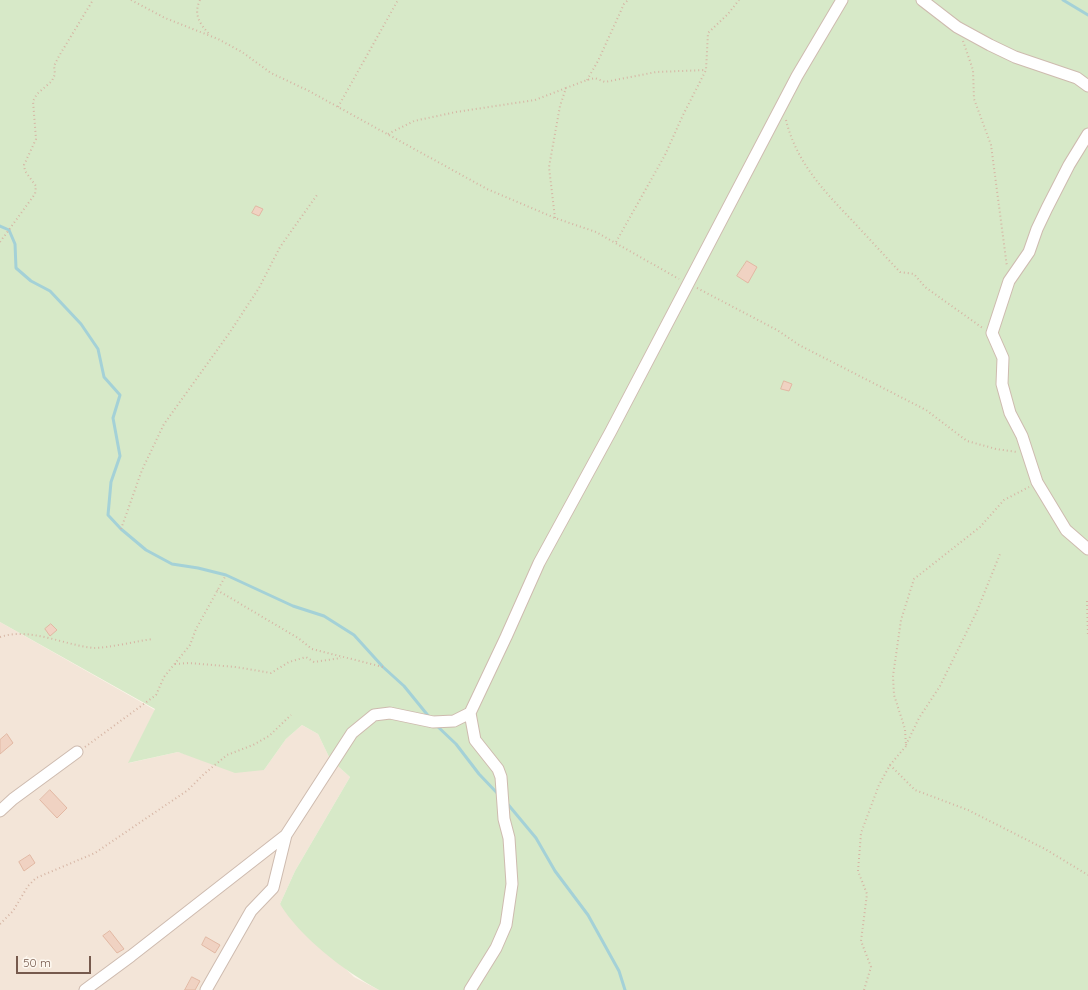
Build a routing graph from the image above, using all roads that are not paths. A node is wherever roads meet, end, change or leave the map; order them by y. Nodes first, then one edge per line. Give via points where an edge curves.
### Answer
1 (842, 0) edge
2 (922, 0) edge
3 (1088, 86) edge
4 (1088, 134) edge
5 (1088, 549) edge
6 (470, 713) junction
7 (77, 752) road end
8 (0, 811) edge
9 (286, 835) junction
10 (85, 990) edge
11 (206, 990) edge
12 (470, 990) edge

1 - 6 street via 797,76 539,563
2 - 3 street via 957,27 1015,56 1077,78
4 - 5 street via 1068,165 1037,229 1029,252 1009,281 992,334 1002,358 1002,384 1010,413 1022,436 1037,482 1066,530
6 - 9 street via 454,721 433,722 390,713 374,715 352,733
6 - 12 street via 475,740 498,769 501,777 512,884 506,925
7 - 8 street
9 - 10 street
9 - 11 street via 272,888 251,911

